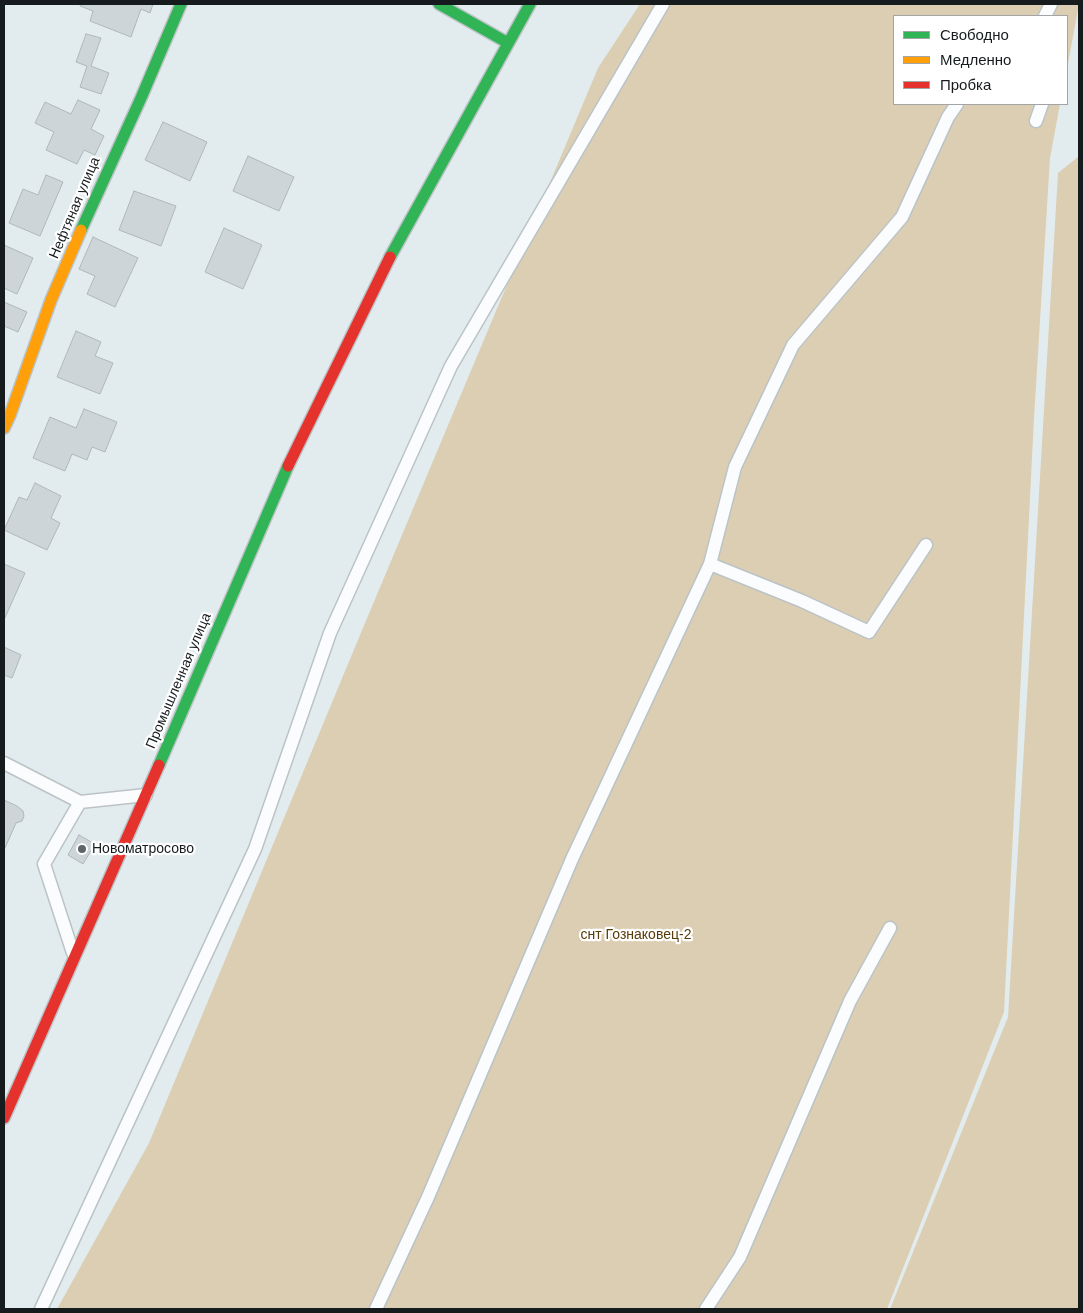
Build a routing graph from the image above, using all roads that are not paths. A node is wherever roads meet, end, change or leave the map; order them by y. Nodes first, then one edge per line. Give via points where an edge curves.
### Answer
1 (181, 4) edge
2 (439, 4) edge
3 (530, 4) edge
4 (663, 4) edge
5 (508, 43) junction
6 (956, 105) edge
7 (1042, 105) edge
8 (1036, 121) dead end
9 (4, 428) edge
10 (926, 545) dead end
11 (710, 564) junction
12 (4, 763) edge
13 (146, 794) junction
14 (80, 802) junction
15 (890, 928) dead end
16 (74, 957) junction
17 (4, 1118) edge
18 (41, 1309) edge
19 (376, 1309) edge
20 (706, 1309) edge

1 - 9 main road, Нефтяная улица via 52,300
2 - 5 main road
3 - 5 main road, Промышленная улица
4 - 18 lane via 451,366 330,633 255,849
5 - 13 main road, Промышленная улица via 389,259 293,453
6 - 11 lane via 902,217 793,346 735,467
7 - 8 lane
10 - 11 lane via 869,632
11 - 19 lane via 572,859 428,1197
12 - 14 lane
13 - 14 lane
13 - 16 main road, Промышленная улица
14 - 16 lane via 44,864
15 - 20 lane via 850,1001 740,1257
16 - 17 main road, Промышленная улица

